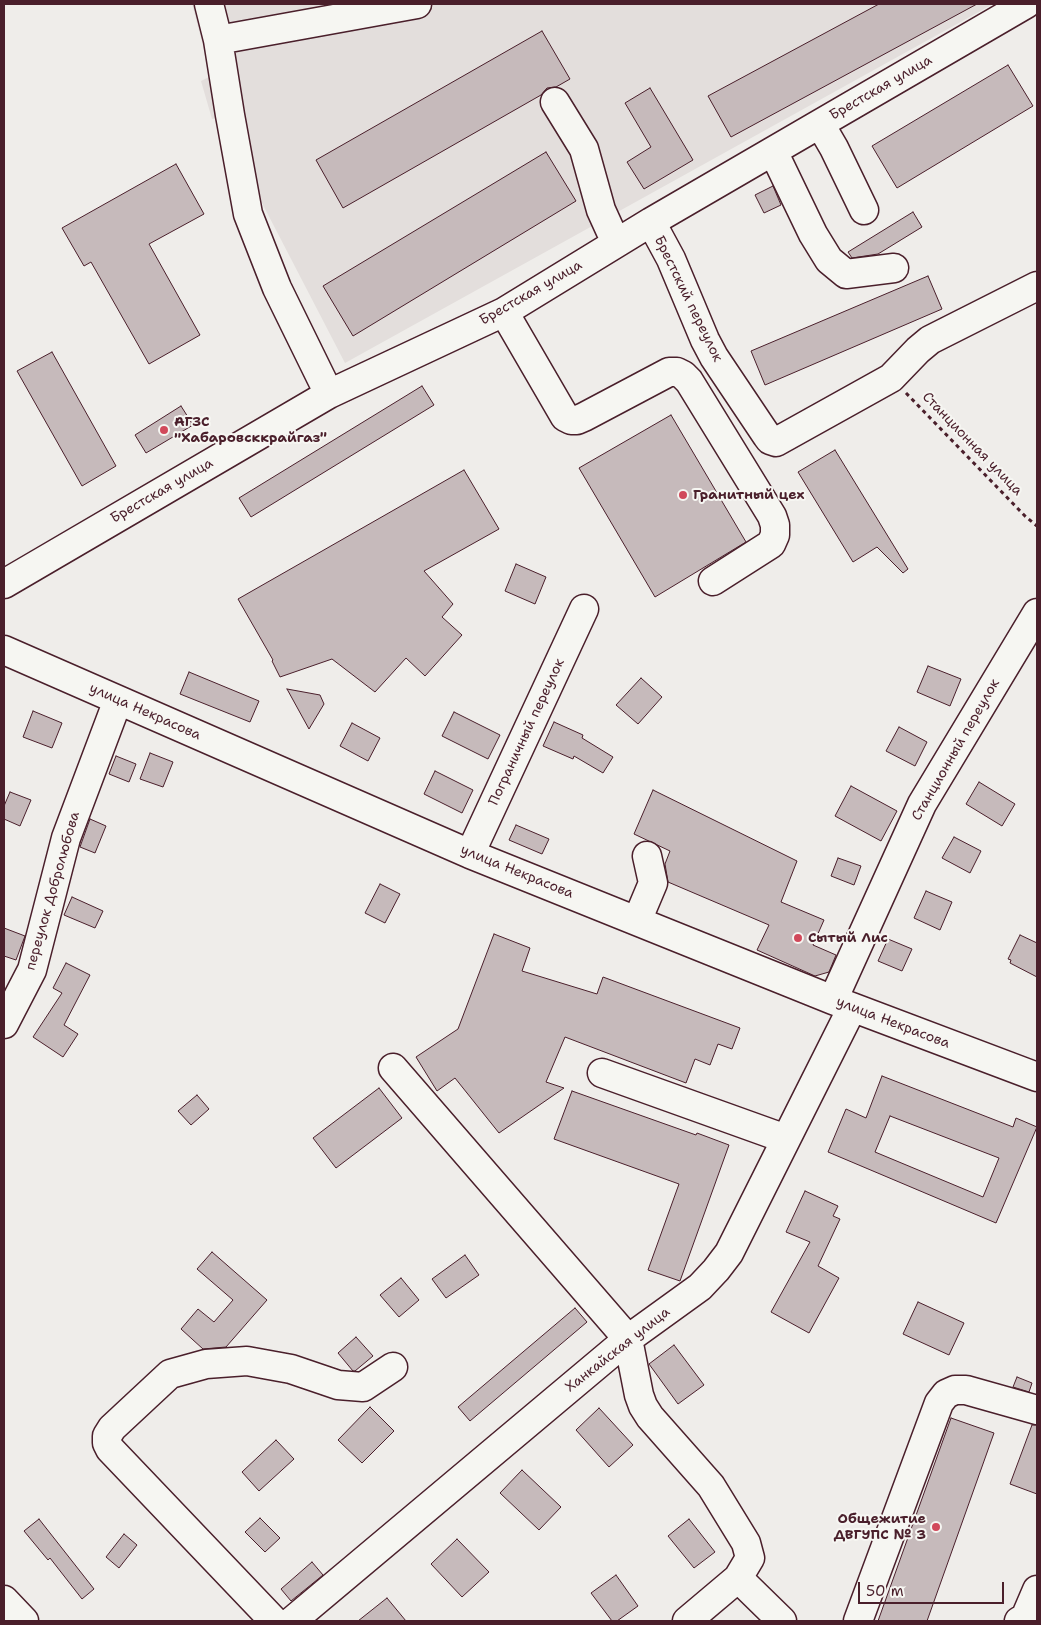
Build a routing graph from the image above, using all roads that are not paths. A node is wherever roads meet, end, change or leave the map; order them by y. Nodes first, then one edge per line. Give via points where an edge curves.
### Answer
1 (209, 4) edge
2 (417, 4) edge
3 (1026, 4) edge
4 (218, 40) junction
5 (556, 102) dead end
6 (820, 124) junction
7 (772, 151) junction
8 (864, 210) dead end
9 (651, 222) junction
10 (616, 243) junction
11 (894, 268) dead end
12 (1037, 286) edge
13 (504, 312) junction
14 (329, 394) junction
15 (713, 581) dead end
16 (4, 584) edge
17 (584, 609) dead end
18 (1033, 629) edge
19 (4, 650) edge
20 (118, 700) junction
21 (470, 854) junction
22 (647, 856) dead end
23 (638, 921) junction
24 (13, 984) edge
25 (842, 1004) junction
26 (4, 1024) edge
27 (393, 1068) dead end
28 (602, 1073) dead end
29 (1037, 1077) edge
30 (786, 1139) junction
31 (628, 1339) junction
32 (393, 1367) dead end
33 (1037, 1410) edge
34 (738, 1578) junction
35 (1037, 1590) edge
36 (4, 1600) edge
37 (24, 1621) edge
38 (274, 1621) edge
39 (292, 1621) edge
40 (687, 1621) edge
41 (782, 1621) edge
42 (858, 1621) edge
43 (1020, 1621) edge

1 - 4 street
2 - 4 street
3 - 6 street, Брестская улица
4 - 14 street via 248,214 277,288
5 - 10 street via 584,149 601,210
6 - 7 street, Брестская улица
6 - 8 street
7 - 9 street, Брестская улица
7 - 11 street via 829,260 846,274
9 - 10 street, Брестская улица
9 - 12 street, Брестский переулок via 714,357 770,440 776,442 891,378 930,340
10 - 13 street, Брестская улица
13 - 14 street, Брестская улица
13 - 15 street via 565,417 570,420 584,417 668,372 683,374 689,380 775,524 771,544
14 - 16 street, Брестская улица
17 - 21 street, Пограничный переулок
18 - 25 street, Станционный переулок via 922,804
19 - 20 street, улица Некрасова
20 - 21 street, улица Некрасова
20 - 24 street, переулок Добролюбова via 66,838 32,970
21 - 23 street, улица Некрасова
22 - 23 street via 653,883
23 - 25 street, улица Некрасова
24 - 26 street, переулок Добролюбова
25 - 29 street, улица Некрасова
25 - 30 street, Ханкайская улица
27 - 31 street
28 - 30 street
30 - 31 street, Ханкайская улица via 729,1253 716,1270 700,1286
31 - 34 street via 639,1396 650,1417 711,1486 746,1543 750,1558
31 - 39 street, Ханкайская улица
32 - 38 street via 363,1387 338,1385 291,1369 248,1361 206,1364 170,1374 107,1436 106,1443 110,1449
33 - 42 street via 966,1390 946,1394 939,1403
34 - 40 street
34 - 41 street
35 - 43 street via 1025,1618
36 - 37 street

